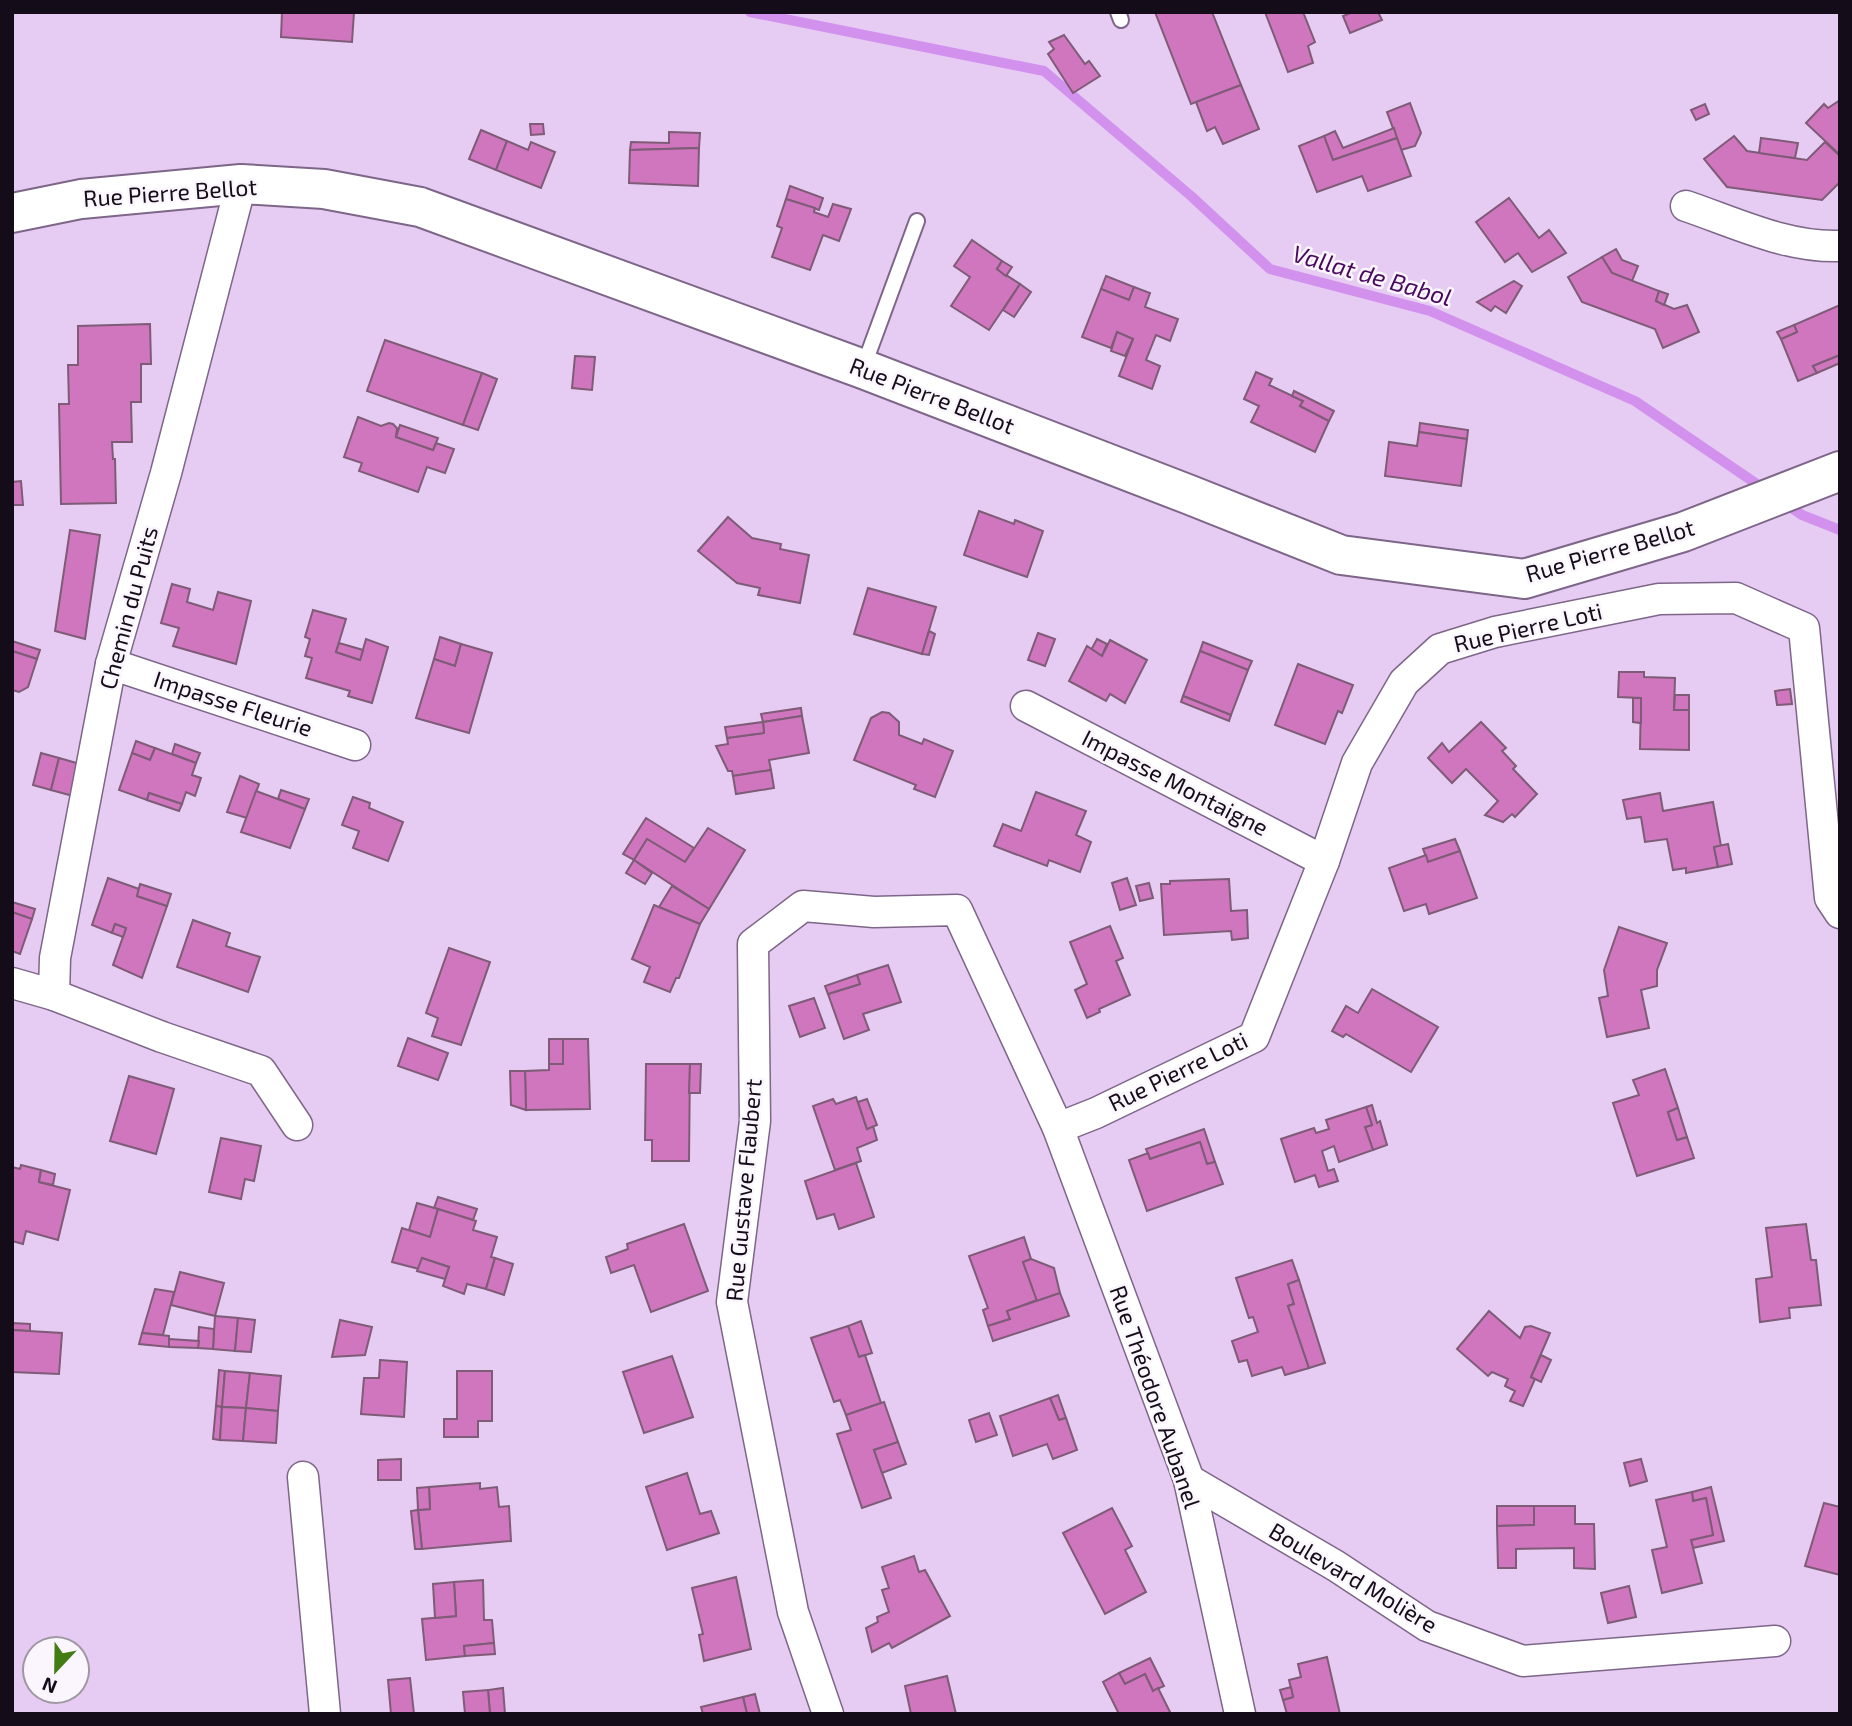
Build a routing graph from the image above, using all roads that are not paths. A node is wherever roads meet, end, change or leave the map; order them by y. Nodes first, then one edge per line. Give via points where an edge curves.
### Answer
1 (241, 184) junction
2 (1686, 206) dead end
3 (12, 213) edge
4 (917, 221) dead end
5 (1840, 246) edge
6 (863, 369) junction
7 (1840, 471) edge
8 (110, 664) junction
9 (1026, 706) dead end
10 (355, 745) dead end
11 (1324, 861) junction
12 (1840, 913) edge
13 (12, 983) edge
14 (54, 995) junction
15 (298, 1125) dead end
16 (1058, 1128) junction
17 (303, 1476) dead end
18 (1189, 1480) junction
19 (1775, 1642) dead end
20 (325, 1714) edge
21 (828, 1714) edge
22 (1240, 1714) edge

1 - 3 street, Rue Pierre Bellot via 81,199
1 - 6 street, Rue Pierre Bellot via 324,189 420,207
1 - 8 street, Chemin du Puits via 166,473
2 - 5 street via 1783,239
4 - 6 lane
6 - 7 street, Rue Pierre Bellot via 1340,555 1524,579 1683,532
8 - 10 street, Impasse Fleurie
8 - 14 street, Chemin du Puits via 55,958
9 - 11 street, Impasse Montaigne
11 - 12 street, Rue Pierre Loti via 1357,763 1404,682 1440,649 1495,632 1659,599 1736,598 1804,628 1830,898
11 - 16 street, Rue Pierre Loti via 1254,1037
13 - 14 street
14 - 15 street via 261,1071
16 - 18 street, Rue Théodore Aubanel
16 - 21 street, Rue Gustave Flaubert via 957,910 874,912 803,906 753,944 755,1121 732,1302 793,1612
17 - 20 street
18 - 19 street, Boulevard Molière via 1336,1566 1427,1626 1523,1661
18 - 22 street, Rue Théodore Aubanel

